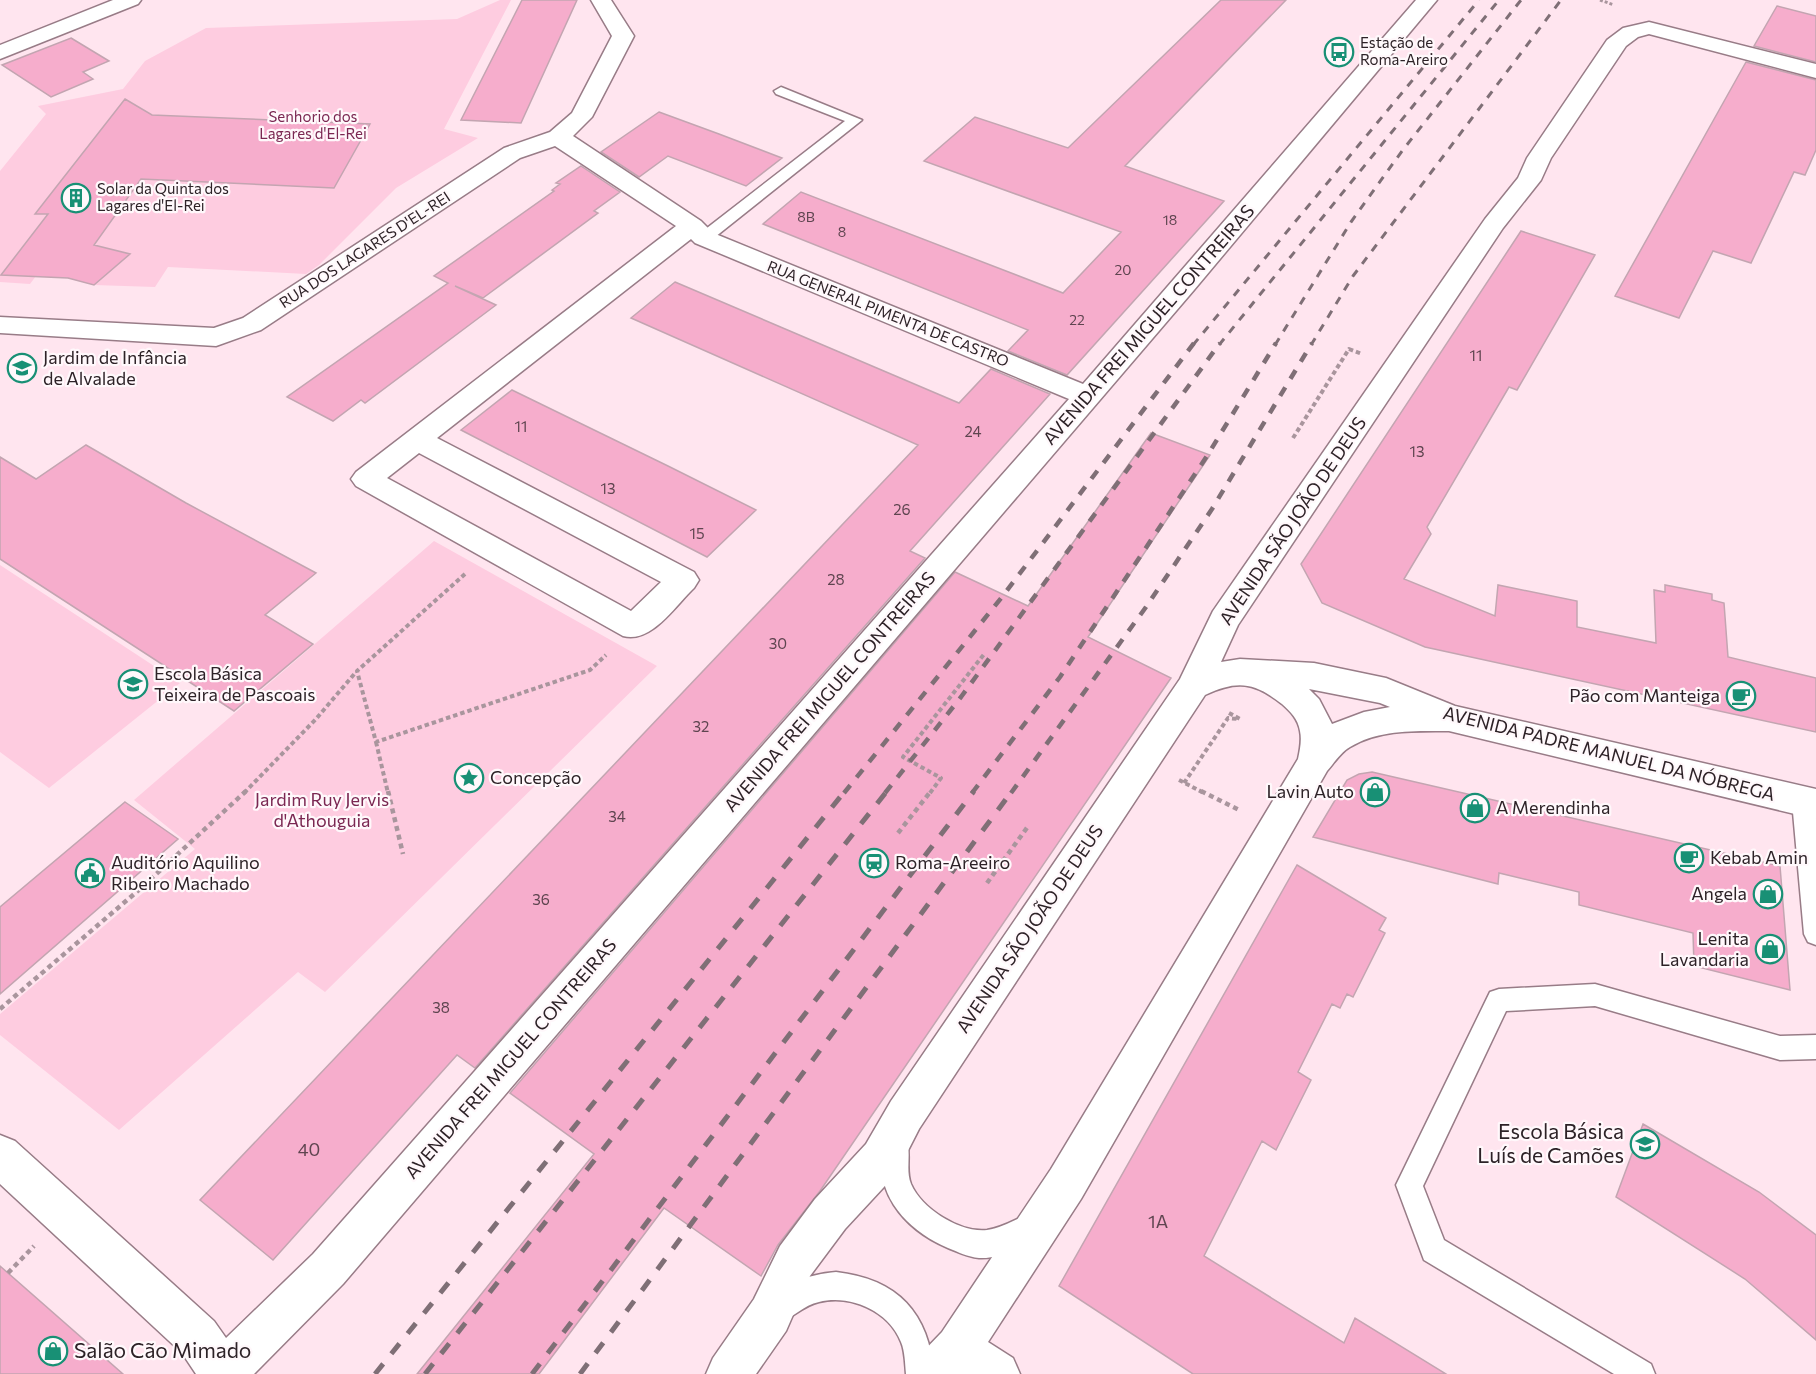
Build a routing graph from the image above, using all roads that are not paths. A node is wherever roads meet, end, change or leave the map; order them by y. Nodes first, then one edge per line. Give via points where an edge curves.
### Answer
1 (131, 0) edge
2 (601, 0) edge
3 (1427, 0) edge
4 (0, 53) edge
5 (1816, 71) edge
6 (780, 91) dead end
7 (558, 137) junction
8 (698, 232) junction
9 (0, 325) edge
10 (1087, 396) junction
11 (417, 440) junction
12 (1264, 675) junction
13 (1193, 686) junction
14 (1449, 718) junction
15 (1315, 761) junction
16 (1810, 803) edge
17 (1816, 934) edge
18 (1816, 1047) edge
19 (905, 1115) junction
20 (0, 1156) edge
21 (1066, 1184) junction
22 (770, 1315) junction
23 (946, 1361) edge
24 (222, 1373) edge
25 (729, 1374) edge
26 (920, 1374) edge
27 (997, 1374) edge
28 (1641, 1374) edge

1 - 4 street
2 - 7 street, RUA DOS LAGARES D'EL-REI via 623,36 581,117
3 - 10 street, AVENIDA FREI MIGUEL CONTREIRAS
5 - 13 street, AVENIDA SÃO JOÃO DE DEUS via 1668,31 1636,29 1623,36 1539,158 1529,180 1494,224 1231,611
6 - 8 lane via 855,120
7 - 8 street, RUA GENERAL PIMENTA DE CASTRO
7 - 9 street, RUA DOS LAGARES D'EL-REI via 512,153 252,324 216,337
8 - 10 street, RUA GENERAL PIMENTA DE CASTRO
8 - 11 street
10 - 24 street, AVENIDA FREI MIGUEL CONTREIRAS via 328,1269
11 - 11 street via 366,479 634,627 683,580
12 - 13 street, AVENIDA PADRE MANUEL DA NÓBREGA via 1217,675
12 - 14 street, AVENIDA PADRE MANUEL DA NÓBREGA via 1314,676 1386,691
12 - 15 street, AVENIDA SÃO JOÃO DE DEUS via 1300,698 1314,716 1320,740
13 - 19 street, AVENIDA SÃO JOÃO DE DEUS
14 - 15 street, AVENIDA SÃO JOÃO DE DEUS via 1400,718 1368,725 1337,738
14 - 16 street, AVENIDA PADRE MANUEL DA NÓBREGA
15 - 21 street, AVENIDA SÃO JOÃO DE DEUS
16 - 17 lane
18 - 28 lane via 1780,1048 1595,995 1499,1000 1409,1185 1434,1250
19 - 21 lane, AVENIDA SÃO JOÃO DE DEUS via 893,1163 899,1188 910,1210 958,1239 980,1245 1003,1242 1028,1228
19 - 22 street, AVENIDA SÃO JOÃO DE DEUS via 882,1159 830,1214 795,1262
20 - 24 street via 198,1337
21 - 23 street, AVENIDA SÃO JOÃO DE DEUS
22 - 25 street, AVENIDA SÃO JOÃO DE DEUS
22 - 26 lane, AVENIDA SÃO JOÃO DE DEUS via 806,1292 834,1285 864,1290 886,1303 914,1336
23 - 27 street

